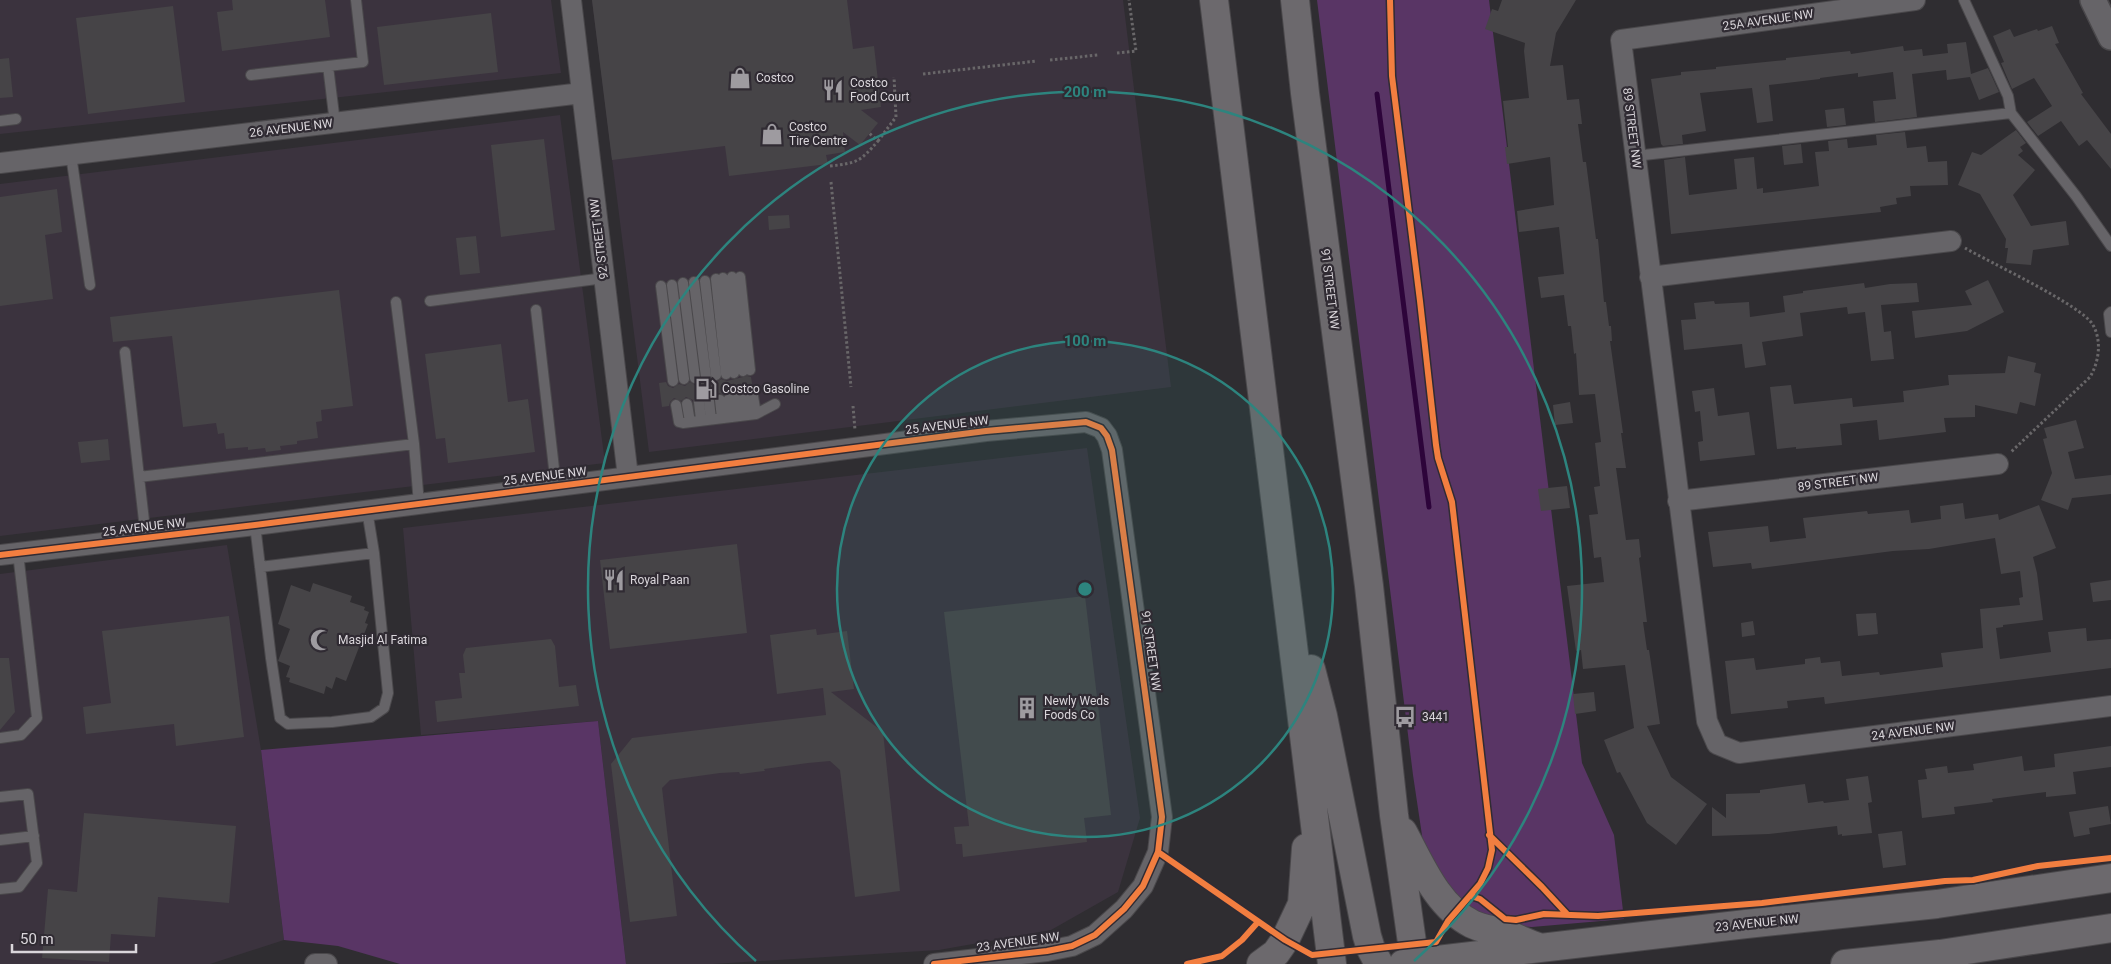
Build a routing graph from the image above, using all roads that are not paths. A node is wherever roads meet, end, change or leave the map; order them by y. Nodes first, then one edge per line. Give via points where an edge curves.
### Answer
1 (356, 0) edge
2 (571, 0) edge
3 (1214, 0) edge
4 (1284, 0) edge
5 (1295, 0) edge
6 (1915, 0) edge
7 (1964, 0) edge
8 (2094, 0) edge
9 (2111, 37) edge
10 (1621, 40) joint
11 (328, 66) junction
12 (251, 75) dead end
13 (1305, 93) junction
14 (582, 94) junction
15 (2011, 113) junction
16 (16, 119) dead end
17 (0, 121) edge
18 (336, 123) junction
19 (71, 155) junction
20 (1635, 156) junction
21 (0, 163) edge
22 (1951, 241) road end
23 (2111, 246) edge
24 (1650, 277) junction
25 (604, 278) junction
26 (694, 282) dead end
27 (90, 285) dead end
28 (661, 286) dead end
29 (430, 301) dead end
30 (396, 302) dead end
31 (536, 310) dead end
32 (2111, 312) edge
33 (2111, 332) edge
34 (125, 352) dead end
35 (724, 374) junction
36 (684, 380) dead end
37 (672, 381) dead end
38 (728, 399) junction
39 (688, 404) dead end
40 (775, 404) dead end
41 (676, 405) dead end
42 (740, 416) junction
43 (706, 420) junction
44 (690, 422) junction
45 (1093, 424) joint
46 (414, 444) junction
47 (1998, 464) road end
48 (139, 477) junction
49 (628, 477) junction
50 (556, 486) junction
51 (1678, 501) junction
52 (419, 504) junction
53 (367, 510) junction
54 (255, 525) junction
55 (146, 538) junction
56 (374, 553) junction
57 (9, 554) edge
58 (260, 567) junction
59 (1285, 575) junction
60 (2111, 706) edge
61 (0, 738) edge
62 (1717, 744) joint
63 (1307, 754) junction
64 (0, 797) edge
65 (1394, 815) junction
66 (34, 836) junction
67 (0, 840) edge
68 (2111, 878) edge
69 (1143, 886) joint
70 (0, 889) edge
71 (2111, 928) edge
72 (1542, 956) edge
73 (315, 964) edge
74 (325, 964) edge
75 (934, 964) edge
76 (1261, 964) edge
77 (1332, 964) edge
78 (1380, 964) edge
79 (1411, 964) edge
80 (1845, 964) edge

1 - 11 lane via 363,62
2 - 14 street, 92 STREET NW
3 - 59 main road
4 - 13 main road
5 - 13 main road, 91 STREET NW
6 - 10 street, 25A AVENUE NW
7 - 15 lane via 2008,96
8 - 9 street
10 - 20 street, 89 STREET NW
11 - 12 lane
11 - 18 lane
13 - 65 main road, 91 STREET NW via 1369,586
14 - 18 street, 26 AVENUE NW
14 - 25 street, 92 STREET NW
15 - 20 lane
15 - 23 lane
16 - 17 lane
18 - 19 street, 26 AVENUE NW
19 - 21 street, 26 AVENUE NW
19 - 27 lane
20 - 24 street, 89 STREET NW
22 - 24 street
24 - 51 street, 89 STREET NW
25 - 29 lane
25 - 49 street, 92 STREET NW
26 - 35 lane
28 - 37 lane
30 - 46 lane
31 - 50 lane
32 - 33 lane
34 - 48 lane
35 - 35 lane via 723,278
35 - 36 lane via 678,284
38 - 42 lane
38 - 42 lane
38 - 42 lane
38 - 43 lane
39 - 44 lane
40 - 42 lane
41 - 44 lane via 679,422
42 - 43 lane
43 - 44 lane
45 - 49 street, 25 AVENUE NW via 1077,422 986,431
45 - 69 street, 91 STREET NW via 1107,436 1112,450 1162,817 1158,852
46 - 48 lane
46 - 52 lane
47 - 51 street, 89 STREET NW
48 - 55 lane
49 - 50 street, 25 AVENUE NW
50 - 52 street, 25 AVENUE NW
51 - 62 street, 89 STREET NW via 1707,721
52 - 53 street, 25 AVENUE NW
53 - 54 street, 25 AVENUE NW
53 - 56 lane
54 - 55 street, 25 AVENUE NW
54 - 58 lane
55 - 57 street, 25 AVENUE NW
56 - 58 lane
56 - 58 lane via 388,693 384,708 371,717 332,722 288,724 280,718
57 - 61 lane via 37,718 21,735
59 - 63 main road
59 - 78 main road via 1323,716 1366,936
60 - 62 street, 24 AVENUE NW via 1739,753
63 - 76 main road via 1302,904 1285,940 1276,953
63 - 77 main road
64 - 66 lane via 28,794
65 - 72 main road via 1428,879 1451,908 1472,924 1505,934
65 - 79 main road, 91 STREET NW
66 - 67 lane
66 - 70 lane via 38,863 19,887
68 - 72 main road, 23 AVENUE NW via 1937,904 1746,924
69 - 75 street, 23 AVENUE NW via 1110,923 1072,946
71 - 80 main road via 1940,954
72 - 79 main road, 23 AVENUE NW
73 - 74 street

